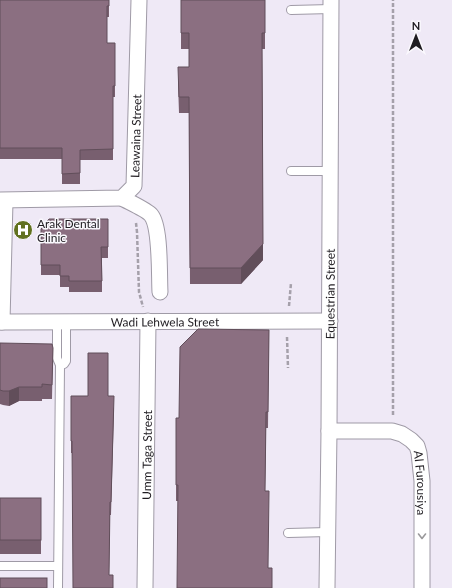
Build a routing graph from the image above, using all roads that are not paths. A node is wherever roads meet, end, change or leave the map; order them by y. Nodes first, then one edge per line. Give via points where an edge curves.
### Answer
1 (138, 0) edge
2 (331, 4) edge
3 (291, 10) dead end
4 (291, 171) dead end
5 (330, 171) junction
6 (122, 198) junction
7 (2, 200) edge
8 (160, 292) dead end
9 (148, 321) junction
10 (330, 321) junction
11 (1, 322) edge
12 (62, 322) junction
13 (329, 431) junction
14 (328, 532) junction
15 (288, 533) dead end
16 (0, 566) edge
17 (58, 566) junction
18 (58, 588) edge
19 (145, 588) edge
20 (327, 588) edge
21 (422, 588) edge

1 - 6 street, Leawaina Street via 134,186
2 - 3 lane
2 - 5 street, Equestrian Street
4 - 5 lane
5 - 10 street, Equestrian Street
6 - 7 street
6 - 8 street via 152,216 158,242
7 - 11 street
9 - 10 street, Wadi Lehwela Street
9 - 12 street, Wadi Lehwela Street
9 - 19 street, Umm Taga Street
10 - 13 street, Equestrian Street
11 - 12 street, Wadi Lehwela Street
12 - 17 lane via 57,358 60,365
13 - 14 street, Equestrian Street
13 -> 21 street, Al Furousiya via 397,433 417,446 422,481
14 - 15 lane
14 - 20 street, Equestrian Street
16 - 17 lane
17 - 18 lane

